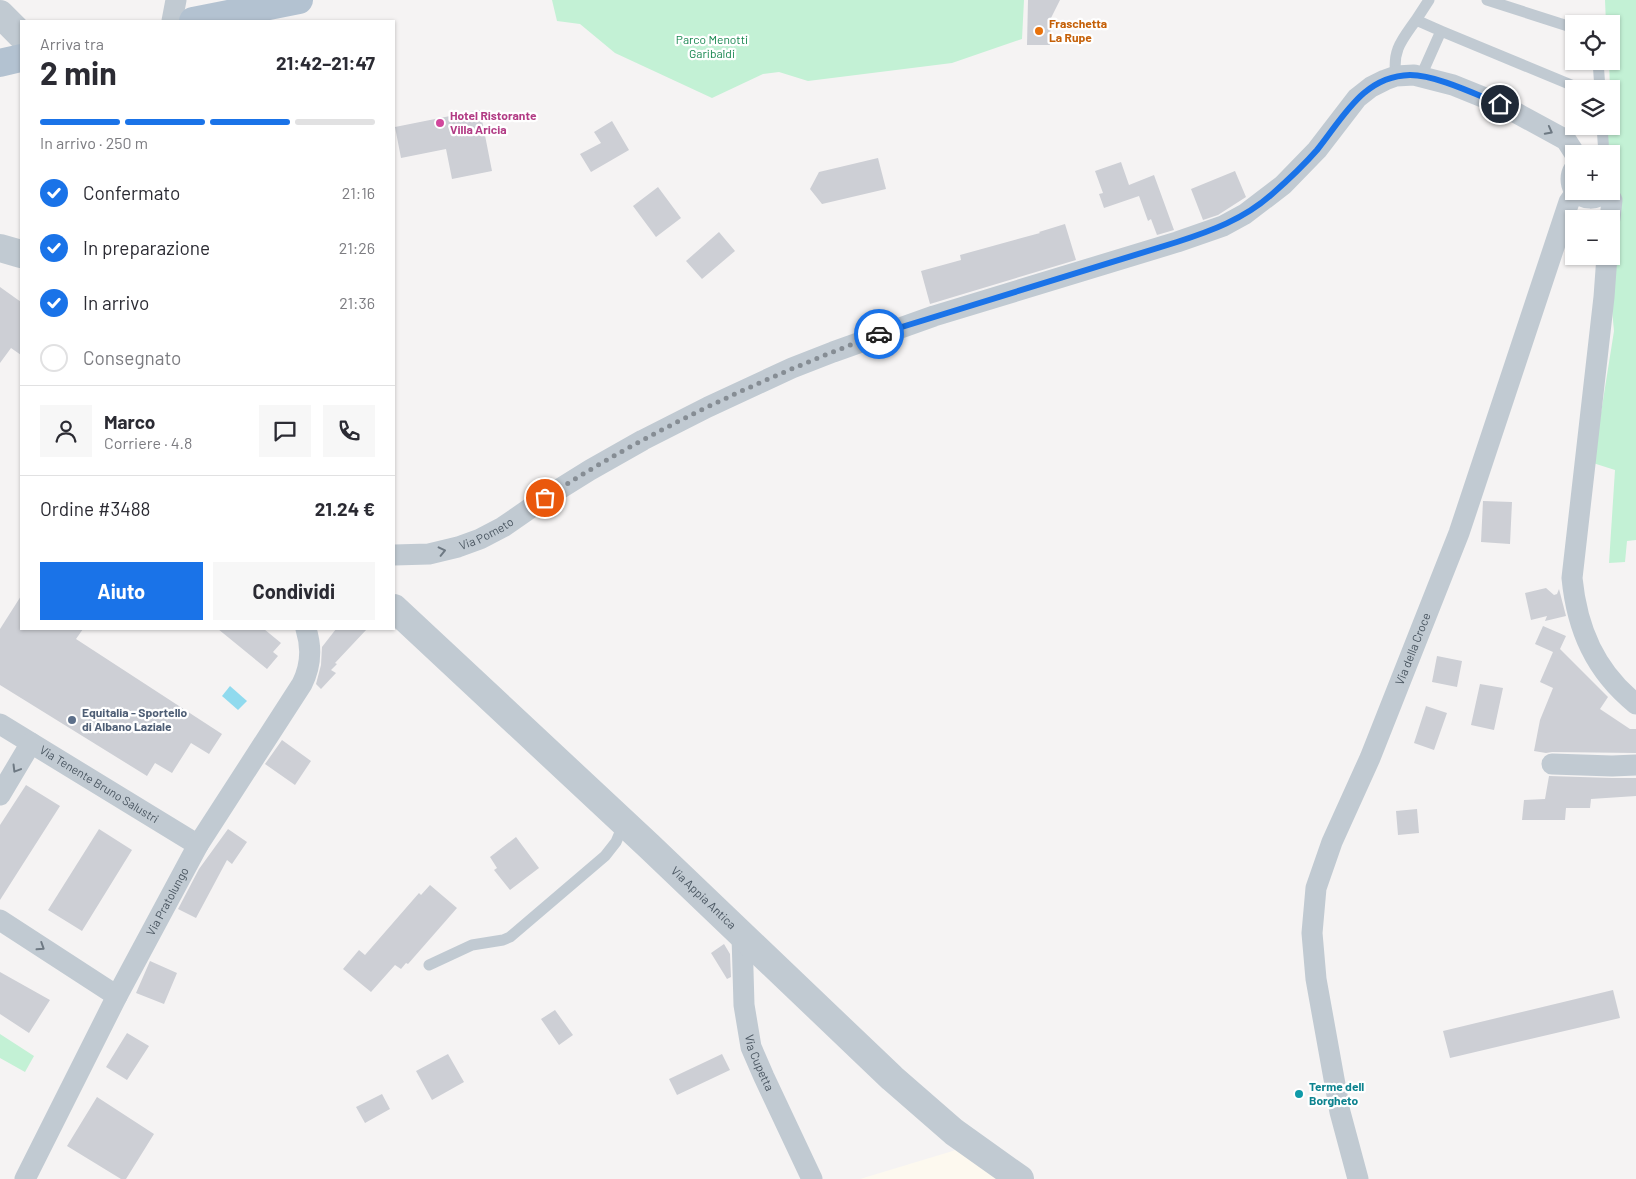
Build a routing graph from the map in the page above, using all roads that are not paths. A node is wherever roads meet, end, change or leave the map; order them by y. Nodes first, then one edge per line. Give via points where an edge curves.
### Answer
1 (176, 0) edge
2 (299, 0) edge
3 (1429, 0) edge
4 (1487, 0) edge
5 (0, 14) edge
6 (172, 20) edge
7 (198, 20) edge
8 (1416, 20) junction
9 (1565, 25) edge
10 (1441, 31) junction
11 (20, 34) edge
12 (20, 58) edge
13 (0, 63) edge
14 (1396, 76) junction
15 (1421, 76) junction
16 (1565, 82) edge
17 (1569, 145) edge
18 (1570, 200) edge
19 (0, 248) edge
20 (20, 254) edge
21 (1606, 265) edge
22 (395, 555) edge
23 (395, 609) edge
24 (306, 630) edge
25 (1633, 699) edge
26 (0, 724) edge
27 (31, 743) junction
28 (1552, 764) dead end
29 (1636, 765) edge
30 (0, 795) edge
31 (624, 823) junction
32 (198, 845) junction
33 (0, 920) edge
34 (742, 936) junction
35 (429, 965) dead end
36 (117, 996) junction
37 (1340, 1112) junction
38 (24, 1179) edge
39 (812, 1179) edge
40 (1020, 1179) edge
41 (1348, 1179) edge
42 (1358, 1179) edge

1 - 6 street
2 - 7 main road
3 - 8 lane
4 - 9 lane
5 - 11 street
8 - 10 lane
8 - 14 lane via 1397,49
10 - 15 lane
10 - 16 lane
12 - 13 main road
14 - 15 street, Via Pometo
22 -> 14 street, Via Pometo via 428,554 480,539 503,528 545,498 642,440 792,368 926,319 1222,226 1270,197 1317,150 1361,94
15 -> 17 street, Via Pometo via 1454,85 1500,104 1566,140
18 - 37 street, Via della Croce via 1460,533 1317,882 1312,916 1314,962
19 - 20 street
21 - 25 street via 1572,578 1577,616 1589,645 1617,688
23 - 31 street, Via Appia Antica
24 - 32 street, Via Pratolungo via 310,657 302,684
26 - 27 street, Via Tenente Bruno Salustri
27 -> 30 street
27 - 32 street, Via Tenente Bruno Salustri
28 - 29 street
31 - 34 street, Via Appia Antica
31 - 35 lane via 605,856 510,937 472,944
32 - 36 street, Via Pratolungo
33 -> 36 street
34 - 39 street, Via Cupetta via 744,1005 752,1047
34 - 40 street, Via Appia Antica via 892,1078 954,1132
36 - 38 street, Via Pratolungo
37 - 41 street, Via della Croce
37 - 42 street, Via della Croce

